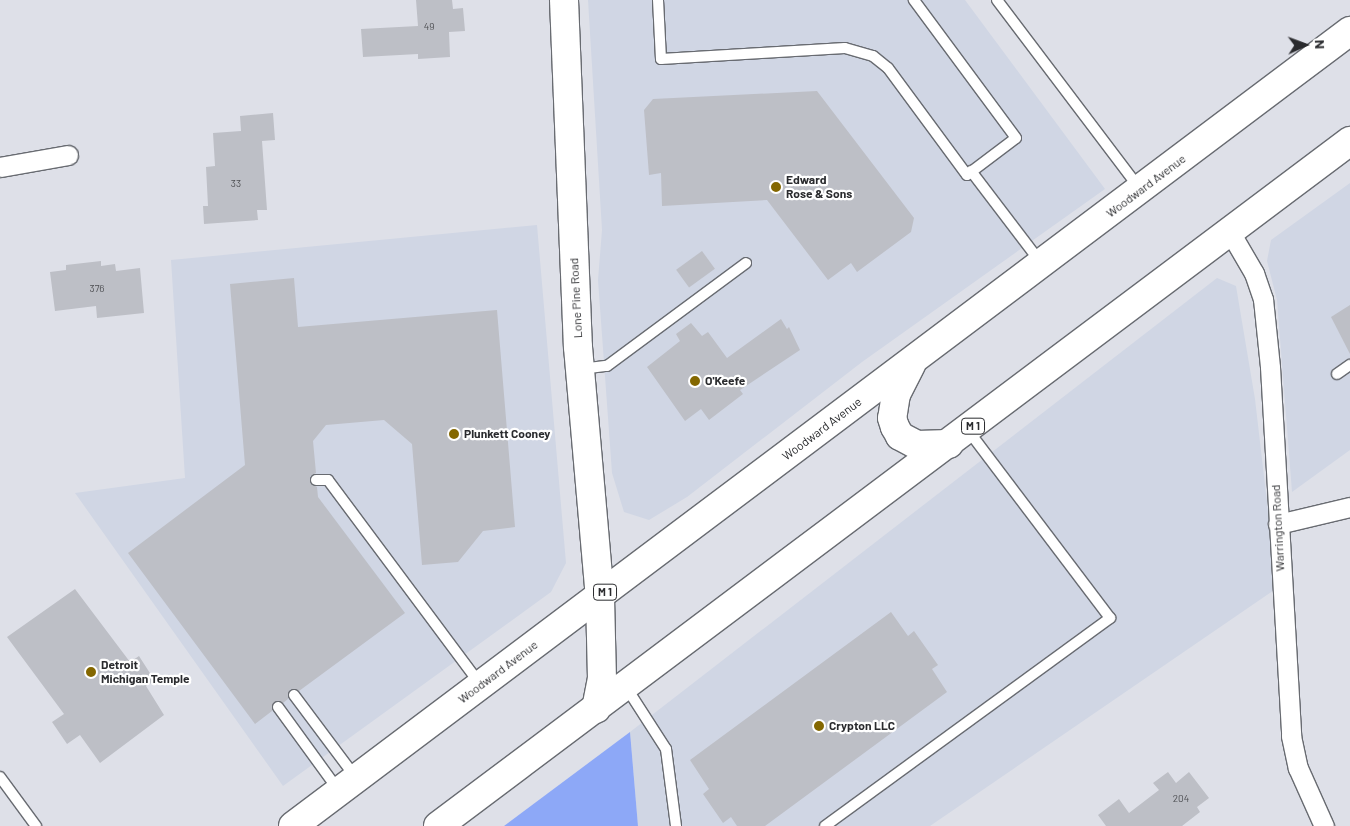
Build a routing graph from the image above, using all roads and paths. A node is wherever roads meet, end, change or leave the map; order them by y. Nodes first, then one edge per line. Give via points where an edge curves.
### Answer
1 (564, 0) edge
2 (658, 0) edge
3 (914, 0) edge
4 (997, 0) edge
5 (1350, 31) edge
6 (1350, 142) edge
7 (68, 155) dead end
8 (0, 167) edge
9 (971, 171) junction
10 (1141, 190) junction
11 (1230, 232) junction
12 (746, 263) dead end
13 (1041, 264) junction
14 (917, 358) junction
15 (1350, 365) edge
16 (580, 370) junction
17 (1337, 374) dead end
18 (958, 437) junction
19 (316, 480) dead end
20 (1350, 507) edge
21 (1278, 524) junction
22 (600, 596) junction
23 (481, 685) junction
24 (626, 686) junction
25 (294, 694) dead end
26 (278, 707) dead end
27 (596, 709) junction
28 (0, 777) edge
29 (348, 785) junction
30 (36, 826) edge
31 (293, 826) edge
32 (438, 826) edge
33 (676, 826) edge
34 (825, 826) edge
35 (1324, 826) edge

1 - 16 main road, Lone Pine Road
2 - 9 lane via 661,59 845,48 872,56 888,68 967,174
3 - 9 lane via 1016,138
4 - 10 lane
5 - 10 main road, Woodward Avenue / M 1
6 - 11 main road, M 1
7 - 8 street
9 - 13 lane
10 - 13 main road, Woodward Avenue / M 1
11 - 18 main road, M 1
11 - 21 street, Warrington Road via 1254,273 1263,298
12 - 16 lane via 607,366
13 - 14 main road, Woodward Avenue / M 1
14 - 18 main road via 904,372 896,394 892,418 895,428 900,436 918,445
14 - 22 main road, Woodward Avenue / M 1
15 - 17 lane
16 - 22 main road, Lone Pine Road
18 - 24 main road, M 1
18 - 34 lane via 1110,618
19 - 23 lane via 328,480
20 - 21 street
21 - 35 street, Warrington Road via 1291,736 1298,768
22 - 23 main road, Woodward Avenue / M 1
22 - 27 main road, Lone Pine Road via 602,678
23 - 29 main road, Woodward Avenue / M 1
24 - 27 main road, M 1
24 - 33 lane via 666,749
25 - 29 lane
26 - 29 lane
27 - 32 main road, M 1
28 - 30 lane
29 - 31 main road, Woodward Avenue / M 1

